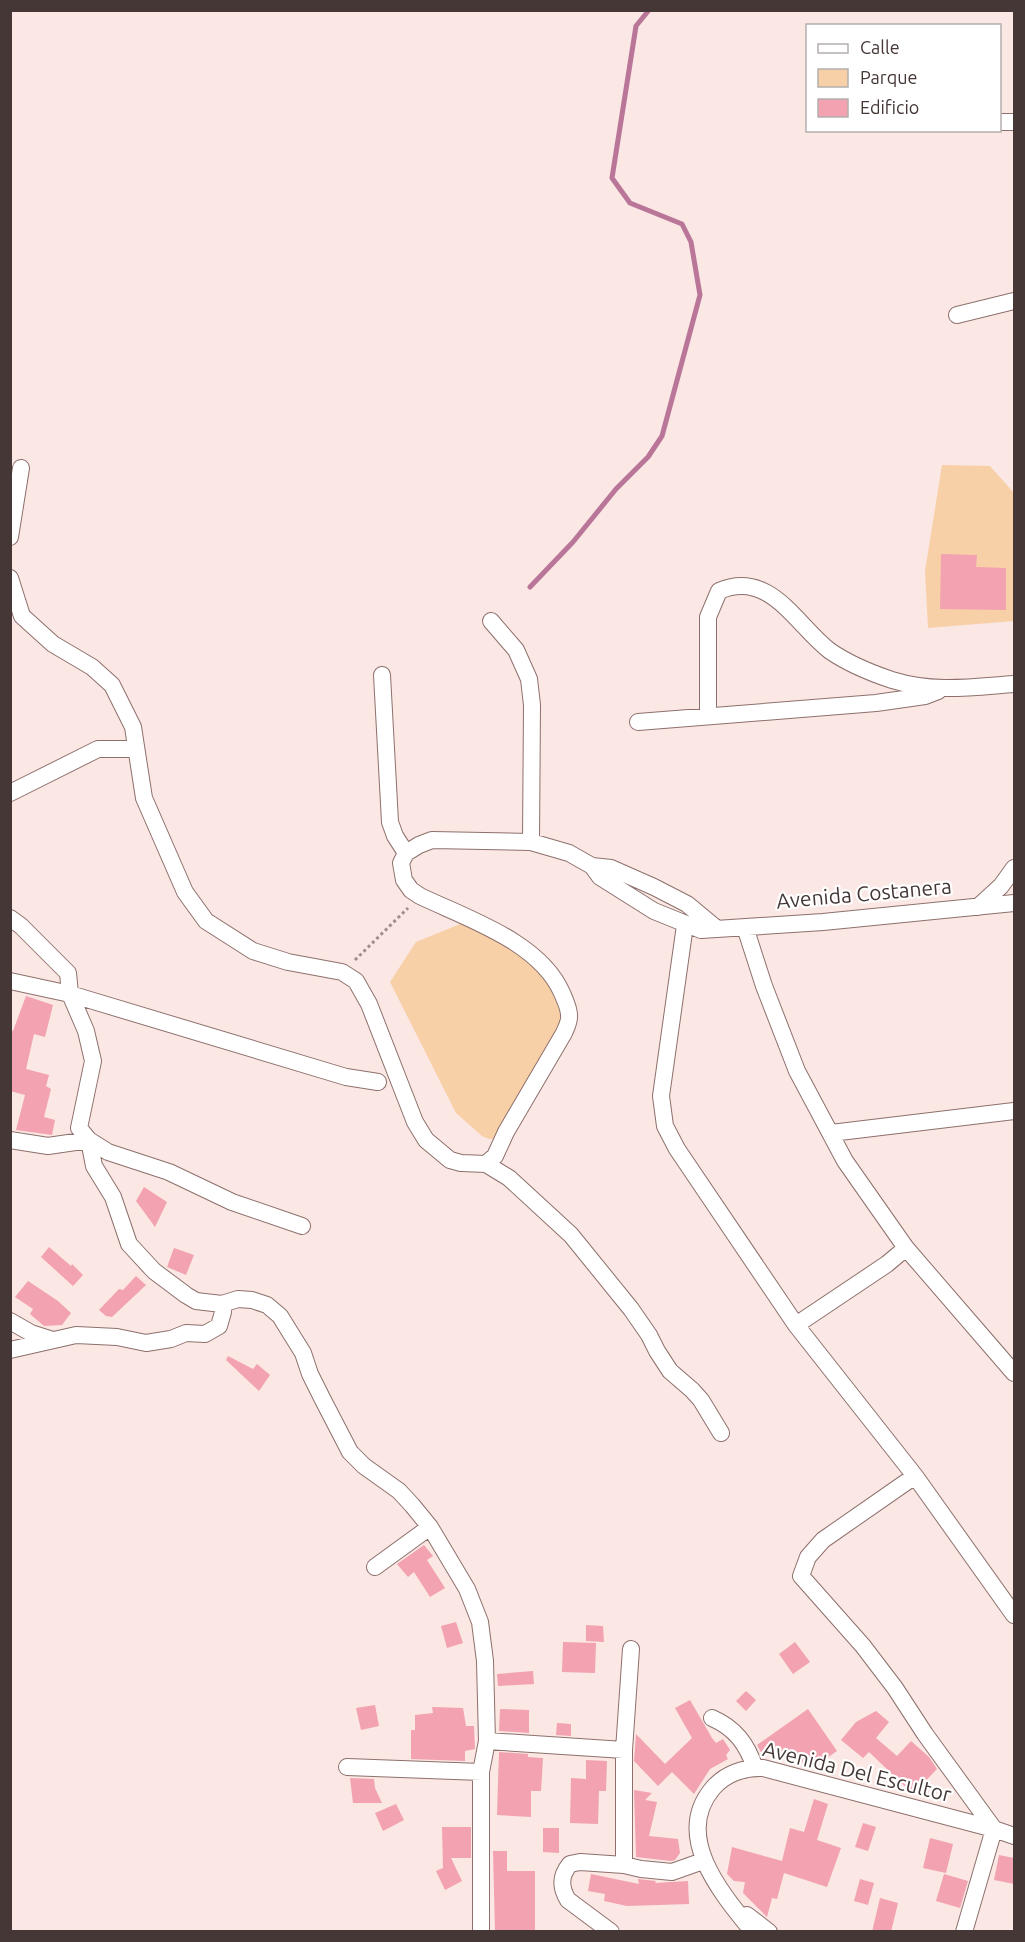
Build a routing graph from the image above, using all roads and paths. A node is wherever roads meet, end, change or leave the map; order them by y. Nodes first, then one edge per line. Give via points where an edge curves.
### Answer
1 (1014, 300) edge
2 (957, 315) dead end
3 (21, 468) dead end
4 (10, 537) edge
5 (10, 578) edge
6 (491, 621) dead end
7 (382, 675) dead end
8 (1014, 684) edge
9 (943, 690) junction
10 (708, 717) junction
11 (638, 722) dead end
12 (136, 749) junction
13 (10, 793) edge
14 (531, 842) junction
15 (406, 853) junction
16 (592, 866) junction
17 (1014, 868) edge
18 (420, 896) junction
19 (1014, 903) edge
20 (978, 907) junction
21 (10, 918) edge
22 (685, 925) junction
23 (745, 927) junction
24 (717, 928) junction
25 (342, 972) junction
26 (10, 981) edge
27 (70, 994) junction
28 (378, 1082) dead end
29 (1014, 1111) edge
30 (831, 1133) junction
31 (10, 1140) edge
32 (89, 1140) junction
33 (486, 1164) junction
34 (302, 1226) dead end
35 (906, 1248) junction
36 (222, 1304) junction
37 (10, 1321) edge
38 (796, 1325) junction
39 (53, 1340) junction
40 (10, 1350) edge
41 (1014, 1373) edge
42 (721, 1433) dead end
43 (915, 1476) junction
44 (430, 1527) junction
45 (375, 1567) dead end
46 (1014, 1615) edge
47 (631, 1649) dead end
48 (712, 1718) dead end
49 (486, 1741) junction
50 (624, 1750) junction
51 (347, 1767) dead end
52 (755, 1768) junction
53 (481, 1772) junction
54 (994, 1829) junction
55 (1014, 1836) edge
56 (703, 1861) junction
57 (624, 1865) junction
58 (730, 1902) junction
59 (481, 1932) edge
60 (611, 1932) edge
61 (753, 1932) edge
62 (769, 1932) edge
63 (964, 1932) edge

1 - 2 street
3 - 4 street
5 - 12 street via 22,616 53,644 92,667 112,685 133,727
6 - 14 street via 516,650 529,679
7 - 15 street via 390,822
8 - 9 street
9 - 10 street via 876,703
9 - 10 street via 895,680 852,664 819,642 788,608 763,590 733,585 719,591 708,617
10 - 11 street
12 - 13 street via 98,749
12 - 25 street via 144,798 185,892 206,921 253,951
14 - 15 street via 432,840
14 - 16 street via 569,853
15 - 18 street via 401,863 404,880
16 - 22 street, Avenida Costanera via 600,877 626,894
16 - 24 street via 611,868 654,887 687,904
17 - 20 street
18 - 25 path
18 - 33 street via 516,942 556,980 567,1004 570,1017 564,1033 495,1156
19 - 20 street, Avenida Costanera
20 - 23 street, Avenida Costanera
21 - 27 street via 68,973
22 - 24 street, Avenida Costanera via 701,930
22 - 38 street via 661,1096 665,1126
23 - 24 street, Avenida Costanera
23 - 30 street via 797,1071
25 - 33 street via 356,981 369,1004 415,1122 426,1140 450,1160
26 - 27 street
27 - 28 street via 346,1077
27 - 32 street via 86,1031 93,1061 79,1128
29 - 30 street
30 - 35 street via 845,1161
31 - 32 street via 48,1146
32 - 34 street via 108,1152 170,1172 232,1202
32 - 36 street via 94,1166 113,1197 129,1245 154,1271 186,1295
33 - 42 street via 509,1178 571,1235 644,1326 670,1371 701,1400
35 - 38 street
35 - 41 street
36 - 39 street via 219,1326 204,1334 186,1333 146,1343 76,1335
36 - 44 street via 252,1300 267,1305 280,1316 303,1353 350,1452 399,1491
37 - 39 street
38 - 43 street
39 - 40 street
43 - 46 street
43 - 54 street via 823,1540 808,1557 801,1576 863,1646
44 - 45 street
44 - 49 street via 467,1589 480,1622 485,1661
47 - 50 street
48 - 52 street via 736,1733
49 - 50 street
49 - 53 street
50 - 57 street
51 - 53 street
52 - 54 street, Avenida Del Escultor
52 - 56 street, Avenida Del Escultor via 725,1778 705,1798 697,1825
53 - 59 street
54 - 55 street, Avenida Del Escultor
54 - 63 street
56 - 57 street via 672,1872
56 - 58 street, Avenida Del Escultor
57 - 60 street via 580,1862 570,1864 562,1876 563,1893 568,1900
58 - 61 street, Avenida Del Escultor
58 - 62 street

